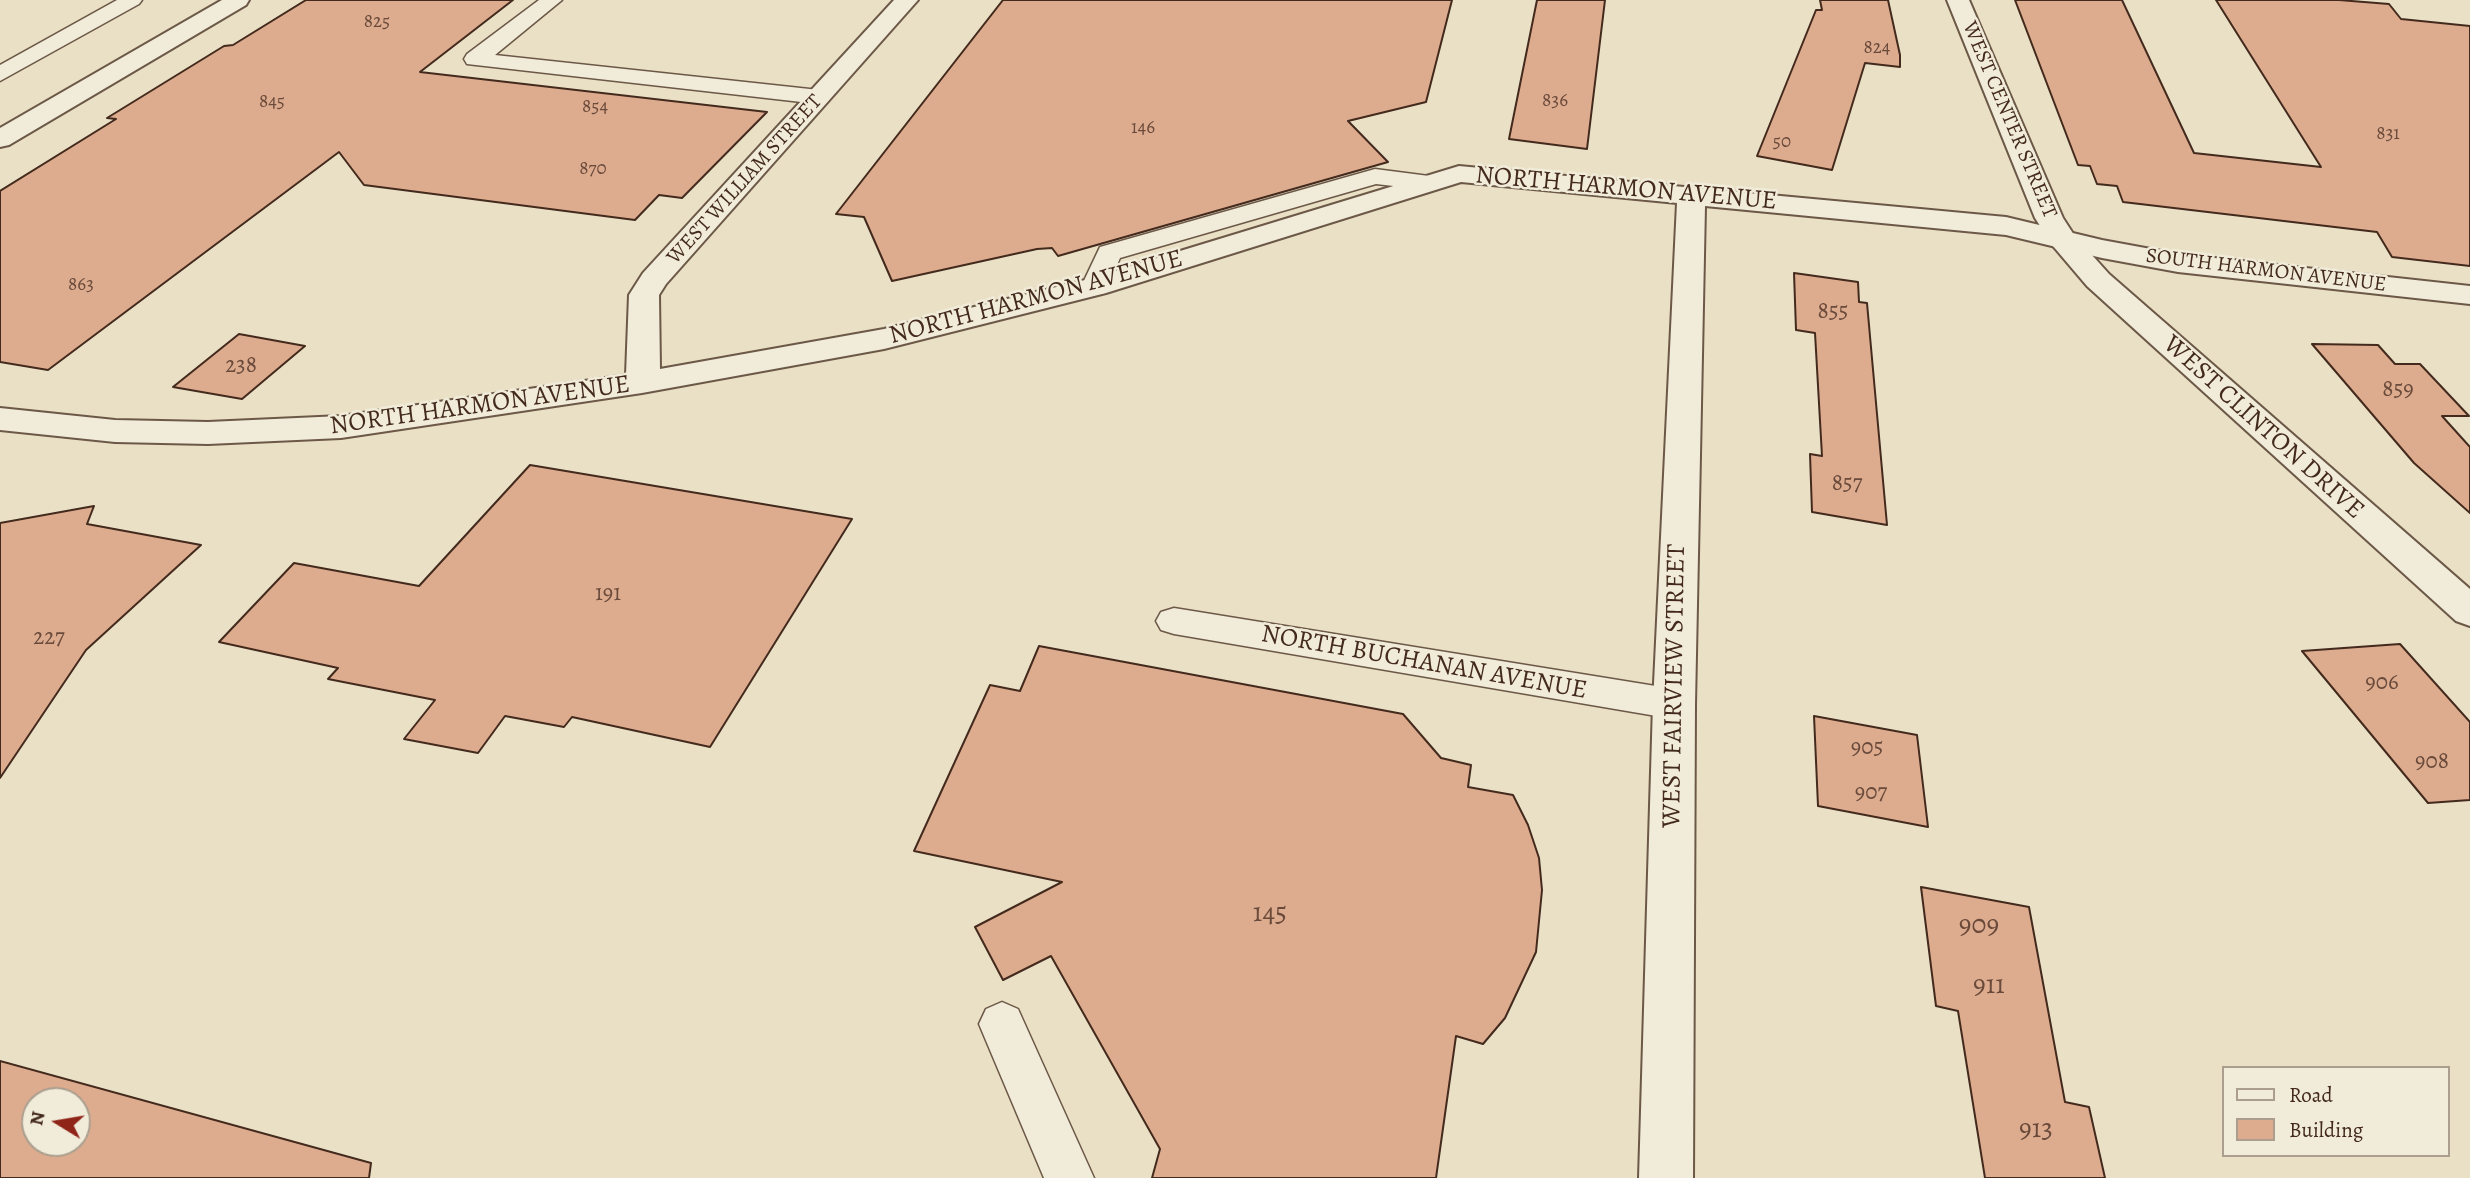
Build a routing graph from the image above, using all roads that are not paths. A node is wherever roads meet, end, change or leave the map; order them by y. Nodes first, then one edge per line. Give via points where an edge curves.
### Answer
1 (132, 0) edge
2 (238, 0) edge
3 (552, 0) edge
4 (907, 0) edge
5 (1958, 0) edge
6 (0, 74) edge
7 (819, 97) junction
8 (0, 139) edge
9 (1691, 195) junction
10 (2063, 240) junction
11 (2470, 296) edge
12 (642, 383) junction
13 (0, 419) edge
14 (2470, 611) edge
15 (1174, 621) dead end
16 (1674, 704) junction
17 (1002, 1024) dead end
18 (1069, 1178) edge
19 (1666, 1178) edge

1 - 6 lane
2 - 8 street
3 - 7 lane via 475,59
4 - 7 street, WEST WILLIAM STREET
5 - 10 street, WEST CENTER STREET via 2032,182
7 - 12 street, WEST WILLIAM STREET via 643,295
9 - 10 street, NORTH HARMON AVENUE via 2006,226
9 - 12 street, NORTH HARMON AVENUE via 1459,174 1095,287 884,339
9 - 16 street, WEST FAIRVIEW STREET
10 - 11 street, SOUTH HARMON AVENUE via 2178,263
10 - 14 street, WEST CLINTON DRIVE via 2098,280
12 - 13 street, NORTH HARMON AVENUE via 341,427 208,433
15 - 16 lane, NORTH BUCHANAN AVENUE
16 - 19 street, WEST FAIRVIEW STREET
17 - 18 lane

